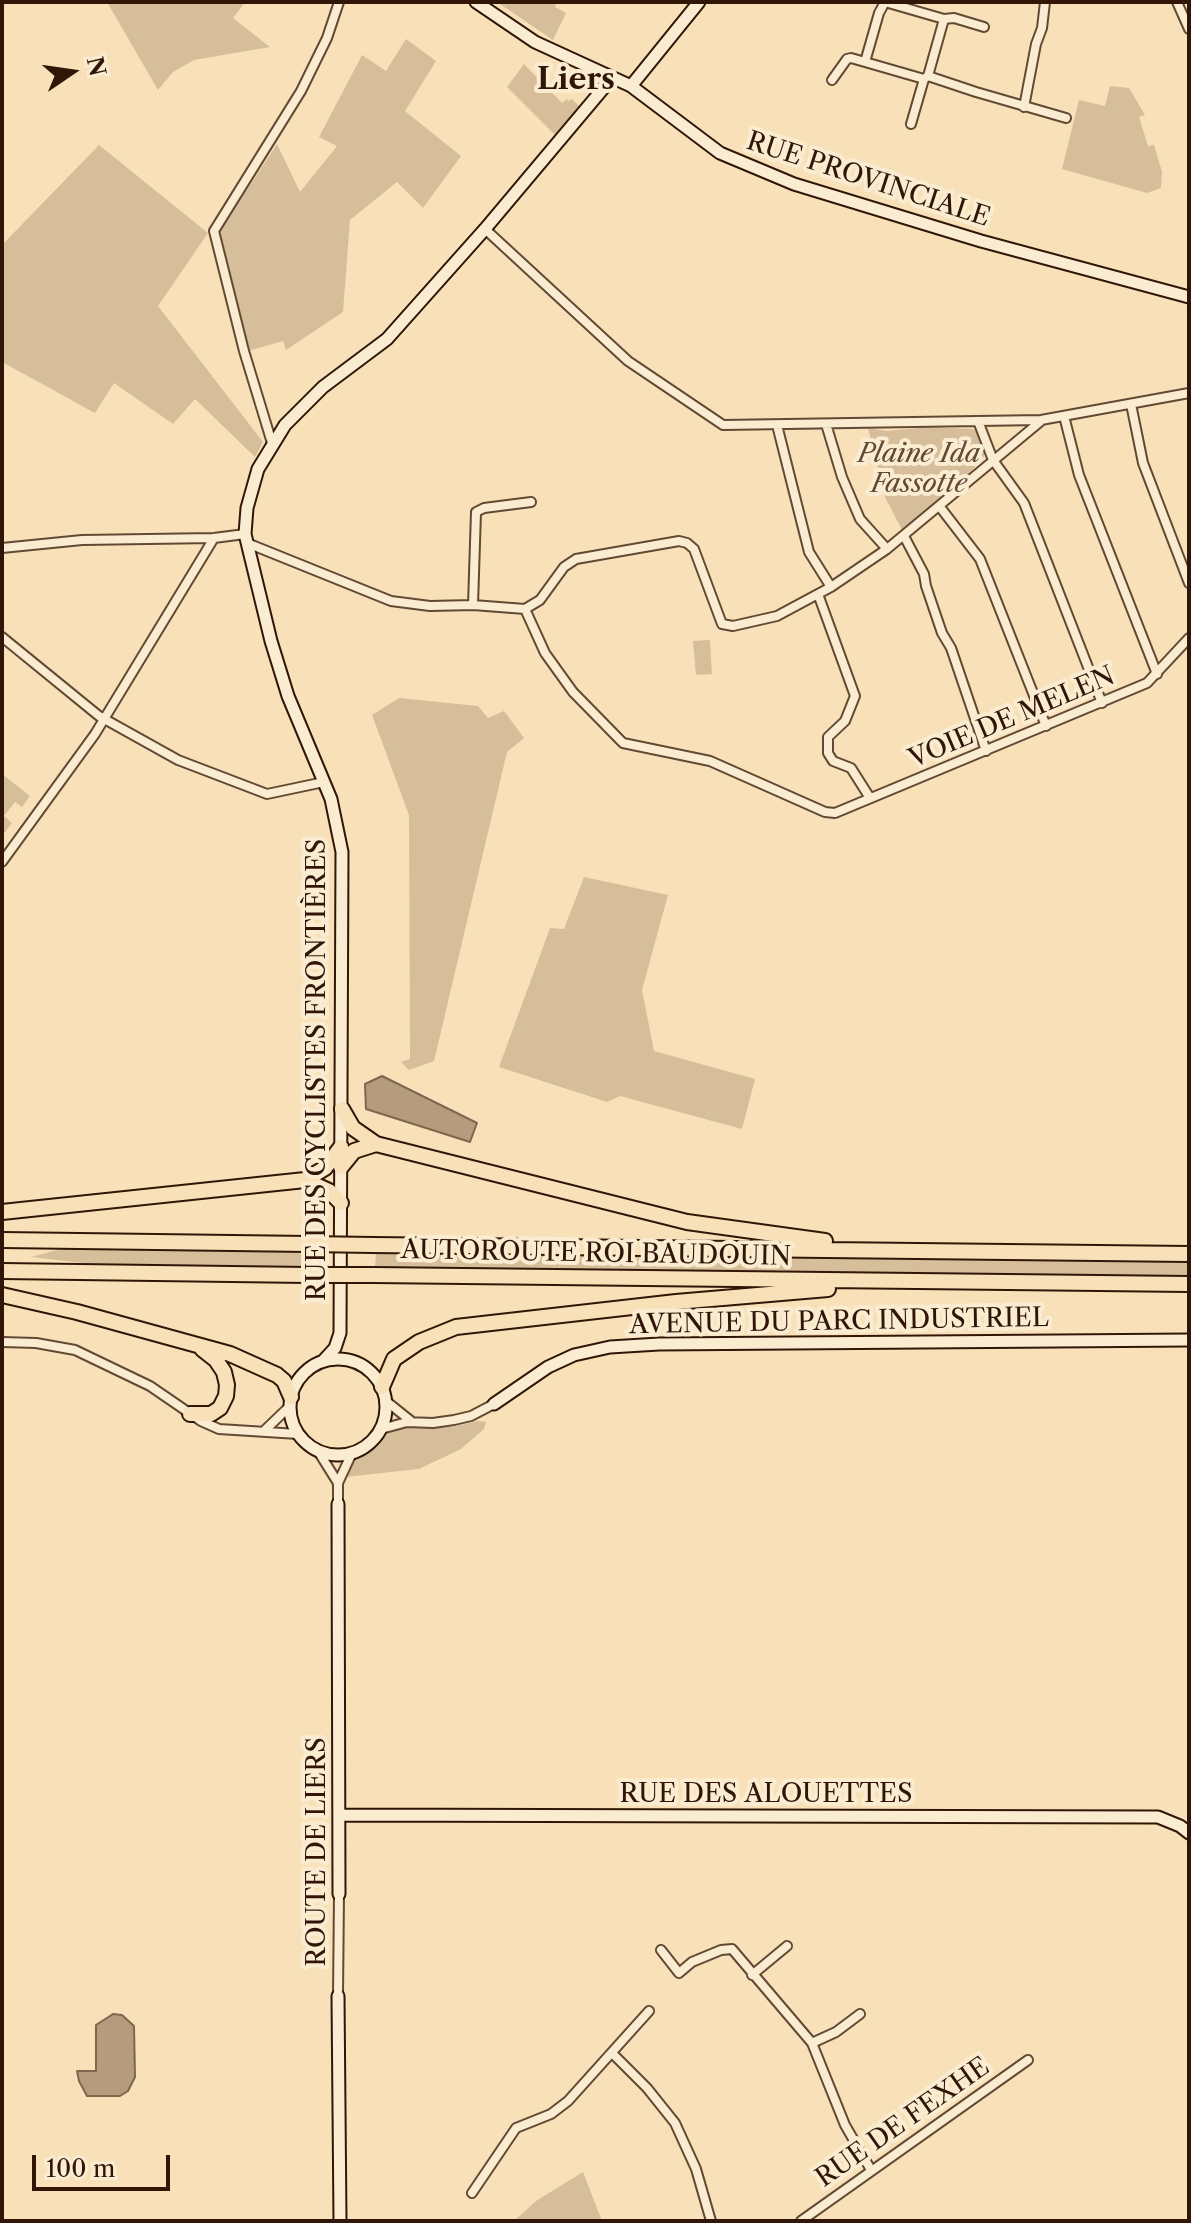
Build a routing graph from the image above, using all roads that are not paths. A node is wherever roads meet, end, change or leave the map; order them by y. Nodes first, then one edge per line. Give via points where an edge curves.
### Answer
1 (339, 2) edge
2 (476, 2) edge
3 (699, 2) edge
4 (885, 2) edge
5 (1045, 2) edge
6 (1177, 2) edge
7 (944, 19) junction
8 (984, 27) dead end
9 (1189, 29) edge
10 (865, 62) junction
11 (926, 77) junction
12 (612, 78) junction
13 (832, 80) dead end
14 (631, 86) junction
15 (1024, 107) junction
16 (1066, 118) dead end
17 (911, 124) dead end
18 (485, 229) junction
19 (1189, 297) edge
20 (1189, 393) edge
21 (1131, 404) junction
22 (1064, 416) junction
23 (1041, 420) junction
24 (978, 421) junction
25 (826, 424) junction
26 (777, 425) junction
27 (272, 443) junction
28 (993, 460) junction
29 (531, 502) dead end
30 (940, 507) junction
31 (904, 536) junction
32 (214, 538) junction
33 (246, 538) junction
34 (2, 548) edge
35 (887, 549) junction
36 (1189, 583) edge
37 (831, 587) junction
38 (818, 594) junction
39 (473, 605) junction
40 (525, 609) junction
41 (2, 637) edge
42 (1189, 638) edge
43 (1157, 674) junction
44 (1102, 703) junction
45 (104, 719) junction
46 (1046, 726) junction
47 (986, 751) junction
48 (324, 782) junction
49 (870, 798) junction
50 (2, 862) edge
51 (342, 1109) junction
52 (376, 1144) junction
53 (341, 1147) junction
54 (341, 1167) junction
55 (305, 1180) junction
56 (341, 1203) junction
57 (2, 1212) edge
58 (2, 1240) edge
59 (860, 1250) junction
60 (1189, 1254) edge
61 (2, 1271) edge
62 (851, 1281) junction
63 (1189, 1284) edge
64 (2, 1295) edge
65 (340, 1333) junction
66 (1189, 1340) edge
67 (2, 1342) edge
68 (196, 1344) junction
69 (324, 1360) junction
70 (358, 1363) junction
71 (384, 1394) junction
72 (290, 1402) junction
73 (494, 1404) joint
74 (190, 1414) junction
75 (412, 1421) junction
76 (381, 1429) junction
77 (265, 1431) junction
78 (298, 1434) junction
79 (318, 1451) junction
80 (352, 1453) junction
81 (338, 1483) junction
82 (338, 1504) joint
83 (339, 1815) junction
84 (1189, 1833) edge
85 (339, 1894) joint
86 (787, 1946) dead end
87 (661, 1950) dead end
88 (752, 1975) junction
89 (338, 1996) joint
90 (649, 2011) dead end
91 (860, 2014) dead end
92 (812, 2043) junction
93 (612, 2053) junction
94 (1028, 2060) dead end
95 (871, 2170) junction
96 (472, 2193) dead end
97 (340, 2221) edge
98 (711, 2221) edge
99 (801, 2221) edge

1 - 27 street via 301,91 214,231
2 - 12 street, RUE PROVINCIALE via 535,42
3 - 14 street
4 - 7 street
4 - 10 street
5 - 15 street
6 - 9 street
7 - 8 street
7 - 11 street
10 - 11 street
10 - 13 street via 847,59
11 - 15 street
11 - 17 street
12 - 14 street, RUE PROVINCIALE
12 - 18 street
14 - 19 street, RUE PROVINCIALE via 720,153 794,184
15 - 16 street
18 - 26 street via 628,361 709,418 723,425
18 - 27 street via 387,339 323,387
20 - 21 street
21 - 22 street
21 - 36 street via 1143,463
22 - 23 street
22 - 43 street via 1079,475
23 - 24 street
23 - 28 street
24 - 25 street
24 - 28 street
25 - 26 street
25 - 35 street via 860,519
26 - 37 street via 809,552
27 - 33 street via 247,508
28 - 30 street
28 - 44 street via 1024,503
29 - 39 street via 476,512
30 - 31 street
30 - 46 street via 980,559
31 - 35 street
31 - 47 street via 924,574
32 - 33 street
32 - 34 street via 82,540
32 - 45 street
33 - 39 street via 391,601
33 - 48 street, RUE DES CYCLISTES FRONTIÈRES via 281,678
35 - 37 street
37 - 38 street
38 - 40 street via 777,616 725,626 717,617 694,549 679,541 576,559 540,600
38 - 49 street via 855,696 845,721 828,737 828,753 851,768
39 - 40 street
40 - 49 street, VOIE DE MELEN via 545,653 573,692 623,743 710,761 819,810 835,813
41 - 45 street
42 - 43 street, VOIE DE MELEN
43 - 44 street, VOIE DE MELEN
44 - 46 street, VOIE DE MELEN
45 - 48 street via 178,760 267,794
45 - 50 street
46 - 47 street, VOIE DE MELEN
47 - 49 street, VOIE DE MELEN
48 - 51 street, RUE DES CYCLISTES FRONTIÈRES via 342,852
51 - 52 highway via 353,1128
51 - 53 street, RUE DES CYCLISTES FRONTIÈRES
52 - 54 highway via 354,1151
52 - 59 highway via 687,1222
53 - 54 street, RUE DES CYCLISTES FRONTIÈRES
53 - 55 highway via 325,1168
54 - 56 street, RUE DES CYCLISTES FRONTIÈRES
55 - 56 highway
55 - 57 highway
56 - 65 street, RUE DES CYCLISTES FRONTIÈRES
58 - 59 highway, AUTOROUTE ROI BAUDOUIN, bridge
59 - 60 highway, AUTOROUTE ROI BAUDOUIN
61 - 62 highway, AUTOROUTE ROI BAUDOUIN, bridge
62 - 63 highway, AUTOROUTE ROI BAUDOUIN
62 - 71 highway via 829,1289 456,1327 394,1359
64 - 68 highway
65 - 69 street, RUE DES CYCLISTES FRONTIÈRES
65 - 70 street, RUE DES CYCLISTES FRONTIÈRES
66 - 73 street, AVENUE DU PARC INDUSTRIEL via 610,1347 548,1367
67 - 74 street via 75,1350 150,1386
68 - 72 highway via 272,1372 284,1381
68 - 74 highway via 220,1366 227,1391 216,1411
69 - 70 street
69 - 72 street via 302,1374
70 - 71 street via 372,1373
71 - 75 street
71 - 76 street
72 - 77 street
72 - 78 street
73 - 75 street, AVENUE DU PARC INDUSTRIEL via 454,1420
74 - 77 street via 219,1429
75 - 76 street, AVENUE DU PARC INDUSTRIEL
76 - 80 street
77 - 78 street
78 - 79 street
79 - 80 street
79 - 81 street
80 - 81 street, ROUTE DE LIERS
81 - 82 street, ROUTE DE LIERS
82 - 83 street, ROUTE DE LIERS
83 - 84 street, RUE DES ALOUETTES via 1158,1817
83 - 85 street, ROUTE DE LIERS
85 - 89 street, ROUTE DE LIERS
86 - 88 street
87 - 88 street via 679,1973 692,1962 732,1949
88 - 92 street
89 - 97 street, ROUTE DE LIERS
90 - 93 street
91 - 92 street
92 - 95 street via 845,2125
93 - 96 street via 568,2101 516,2128
93 - 98 street via 675,2123
94 - 95 street, RUE DE FEXHE
95 - 99 street, RUE DE FEXHE

